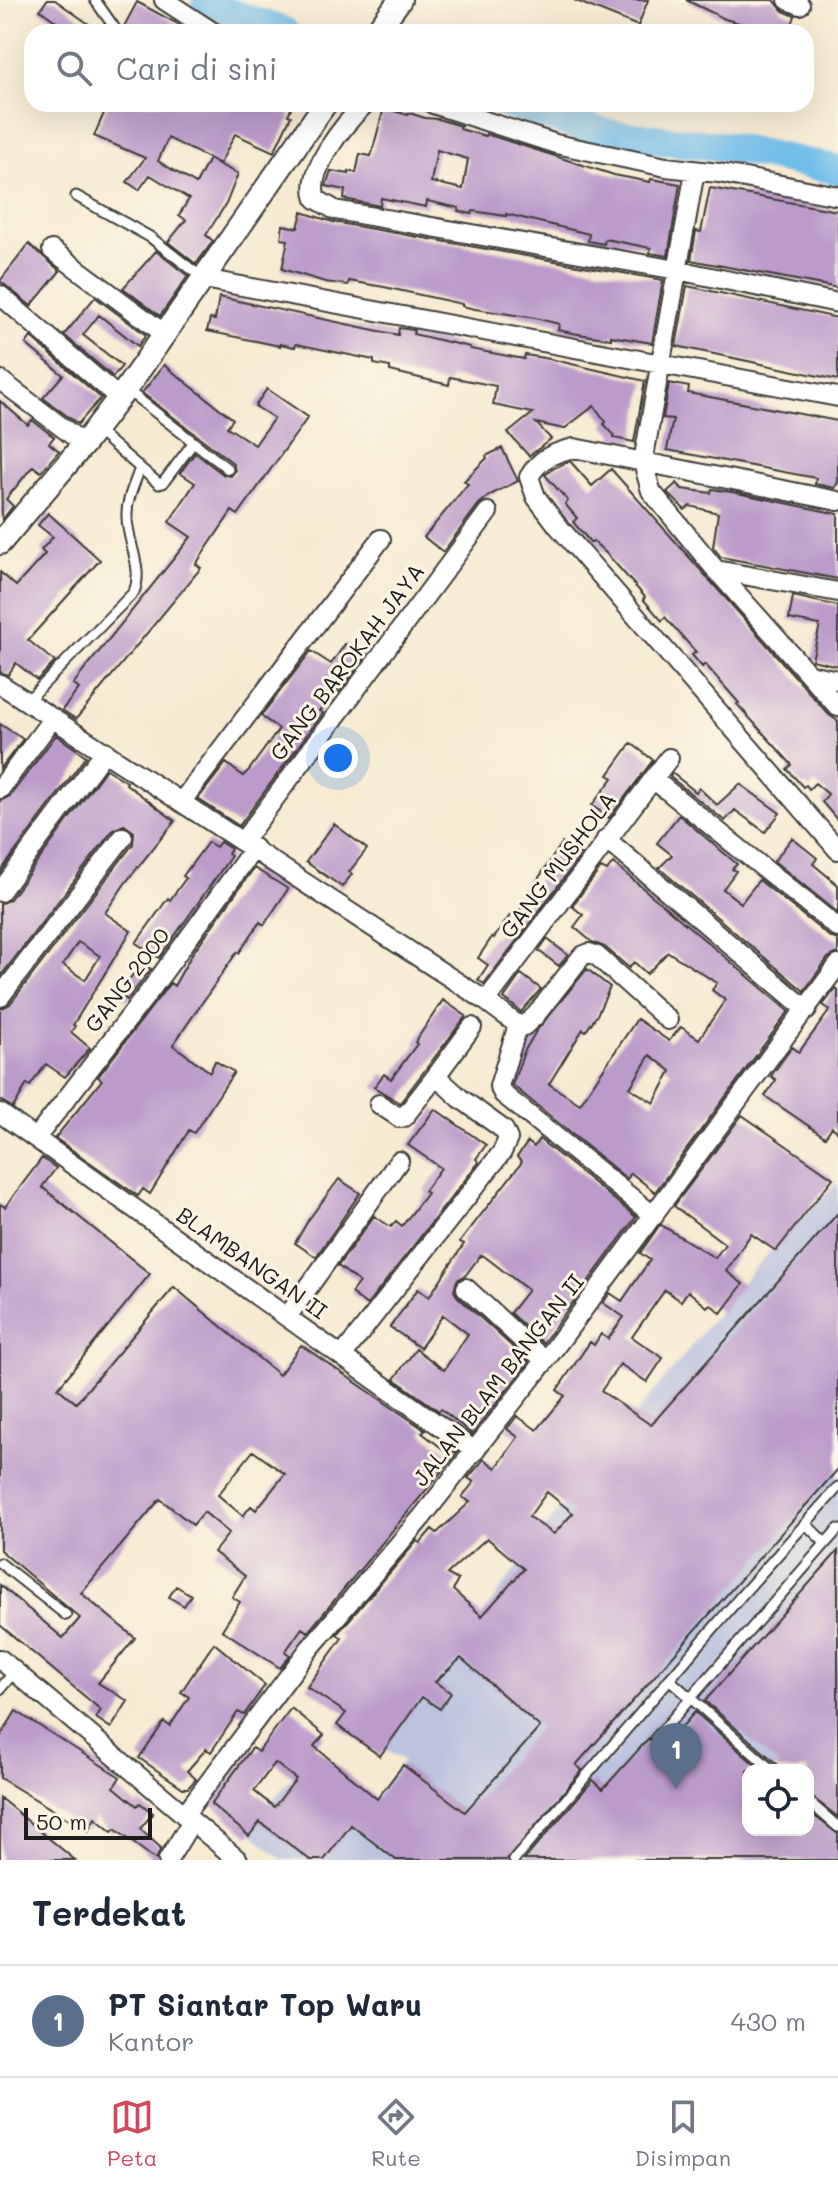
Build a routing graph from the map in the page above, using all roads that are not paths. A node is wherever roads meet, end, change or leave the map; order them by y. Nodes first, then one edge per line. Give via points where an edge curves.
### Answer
1 (95, 0) edge
2 (164, 0) edge
3 (400, 0) edge
4 (112, 24) edge
5 (201, 24) edge
6 (382, 24) edge
7 (319, 112) edge
8 (356, 112) edge
9 (458, 112) edge
10 (695, 171) junction
11 (76, 196) dead end
12 (838, 196) edge
13 (52, 250) dead end
14 (677, 270) junction
15 (204, 279) junction
16 (0, 295) edge
17 (838, 303) edge
18 (166, 335) junction
19 (659, 365) junction
20 (0, 380) edge
21 (123, 394) junction
22 (838, 397) edge
23 (89, 436) junction
24 (193, 443) junction
25 (643, 462) junction
26 (140, 468) junction
27 (228, 469) dead end
28 (838, 501) edge
29 (488, 512) dead end
30 (381, 539) dead end
31 (0, 543) edge
32 (716, 570) junction
33 (838, 592) edge
34 (809, 674) junction
35 (838, 680) edge
36 (0, 684) edge
37 (27, 702) junction
38 (838, 707) edge
39 (53, 718) junction
40 (105, 751) junction
41 (669, 758) dead end
42 (653, 779) junction
43 (0, 789) edge
44 (182, 801) junction
45 (123, 837) dead end
46 (606, 839) junction
47 (248, 845) junction
48 (838, 850) edge
49 (0, 892) edge
50 (838, 928) edge
51 (838, 965) edge
52 (0, 997) edge
53 (486, 1001) junction
54 (807, 1010) junction
55 (668, 1020) dead end
56 (518, 1025) junction
57 (472, 1027) dead end
58 (436, 1076) junction
59 (379, 1104) dead end
60 (0, 1113) edge
61 (36, 1138) junction
62 (399, 1161) dead end
63 (654, 1216) junction
64 (466, 1288) dead end
65 (287, 1317) junction
66 (342, 1356) junction
67 (545, 1361) junction
68 (475, 1451) junction
69 (838, 1487) edge
70 (806, 1524) junction
71 (838, 1529) edge
72 (825, 1543) junction
73 (0, 1563) edge
74 (66, 1615) dead end
75 (0, 1659) edge
76 (15, 1671) junction
77 (669, 1679) junction
78 (0, 1689) edge
79 (690, 1698) junction
80 (656, 1738) dead end
81 (765, 1764) edge
82 (814, 1806) edge
83 (188, 1818) junction
84 (838, 1827) edge
85 (168, 1860) edge
86 (238, 1860) edge
87 (514, 1860) edge

1 - 4 lane
2 - 5 street
3 - 6 street
7 - 15 street
8 - 14 street via 313,180 314,196 335,210
9 - 10 street via 556,144
10 - 12 street
10 - 14 street
11 - 15 lane via 150,237
13 - 18 street
14 - 17 street
14 - 19 street
15 - 18 street
15 - 19 street
16 - 21 street
18 - 21 street
19 - 22 street
19 - 25 street
20 - 23 street
21 - 23 street
21 - 24 lane
23 - 26 lane
23 - 31 street
24 - 26 lane via 163,483 155,483
24 - 27 lane
25 - 28 street
25 - 32 street via 651,491
25 - 48 street via 574,448 538,462 530,486 558,526
26 - 37 lane via 127,510 138,576 134,592
29 - 47 street, GANG BAROKAH JAYA
30 - 44 street
32 - 33 street
32 - 34 street
34 - 35 street
34 - 38 street
36 - 37 street
37 - 39 street
39 - 40 street
39 - 43 street
40 - 44 street
40 - 49 street
41 - 42 street, GANG MUSHOLA
42 - 46 street, GANG MUSHOLA
42 - 50 street
44 - 47 street
45 - 52 street
46 - 53 street, GANG MUSHOLA
46 - 54 street
47 - 53 street
47 - 61 street, GANG 2000 via 152,988
51 - 54 street, JALAN BLAM BANGAN II
53 - 56 street
54 - 63 street, JALAN BLAM BANGAN II
55 - 56 street via 589,953 535,1016
56 - 63 street via 499,1086 503,1094
57 - 58 street
58 - 59 street via 404,1117
58 - 66 street via 504,1130 508,1139
60 - 61 street, BLAMBANGAN II
61 - 65 street, BLAMBANGAN II
62 - 65 street
63 - 67 street, JALAN BLAM BANGAN II
64 - 67 street
65 - 66 street, BLAMBANGAN II
66 - 68 street, BLAMBANGAN II
67 - 68 street, JALAN BLAM BANGAN II
68 - 83 street, JALAN BLAM BANGAN II via 310,1648
69 - 70 lane
70 - 72 lane
70 - 77 lane
71 - 72 lane
72 - 79 lane
73 - 74 lane
75 - 76 street
76 - 78 lane
76 - 83 street
77 - 79 lane
77 - 87 lane
79 - 80 lane
79 - 81 lane
82 - 84 lane
83 - 85 street, JALAN BLAM BANGAN II
83 - 86 street

